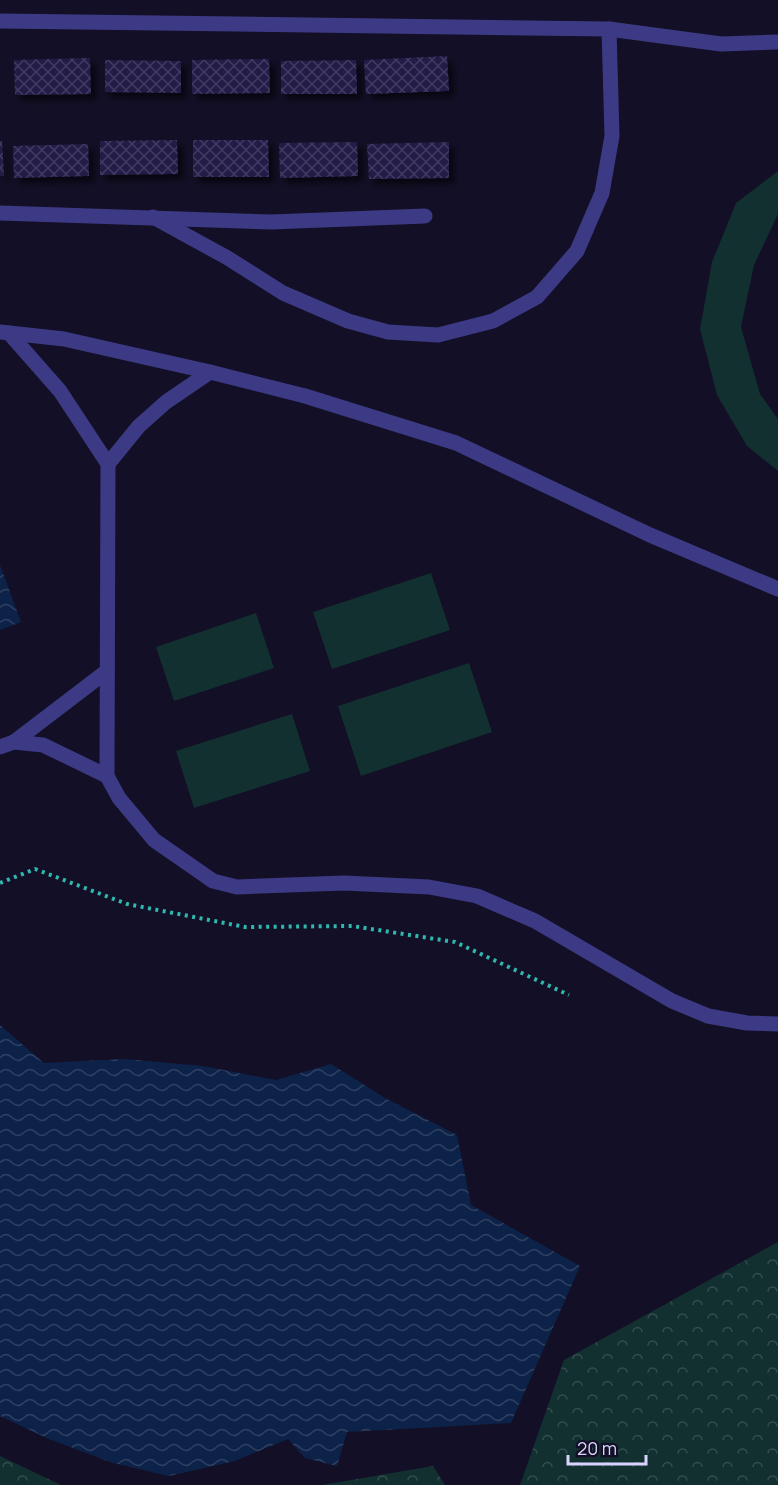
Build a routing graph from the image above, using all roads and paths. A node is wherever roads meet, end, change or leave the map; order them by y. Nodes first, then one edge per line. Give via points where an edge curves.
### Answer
1 (0, 21) edge
2 (609, 29) junction
3 (778, 42) edge
4 (0, 213) edge
5 (425, 216) dead end
6 (153, 217) junction
7 (4, 332) edge
8 (210, 372) junction
9 (108, 464) junction
10 (778, 589) edge
11 (107, 671) junction
12 (7, 745) edge
13 (107, 776) junction
14 (0, 883) edge
15 (568, 995) dead end
16 (778, 1024) edge

1 - 2 street
2 - 3 street via 721,44
2 - 6 street via 612,136 602,193 577,251 537,297 493,321 438,334 388,332 348,321 283,293
4 - 6 street
5 - 6 street via 271,222
7 - 8 street via 64,339
7 - 9 street via 60,391
8 - 9 street via 139,426
8 - 10 street via 305,396 456,443 650,535
9 - 11 street
11 - 12 street
11 - 13 street
12 - 13 street via 43,745
13 - 16 street via 119,798 154,840 213,881 237,887 344,883 429,887 477,896 535,921 681,1005 708,1016
14 - 15 path via 35,869 127,904 245,927 352,926 455,942

